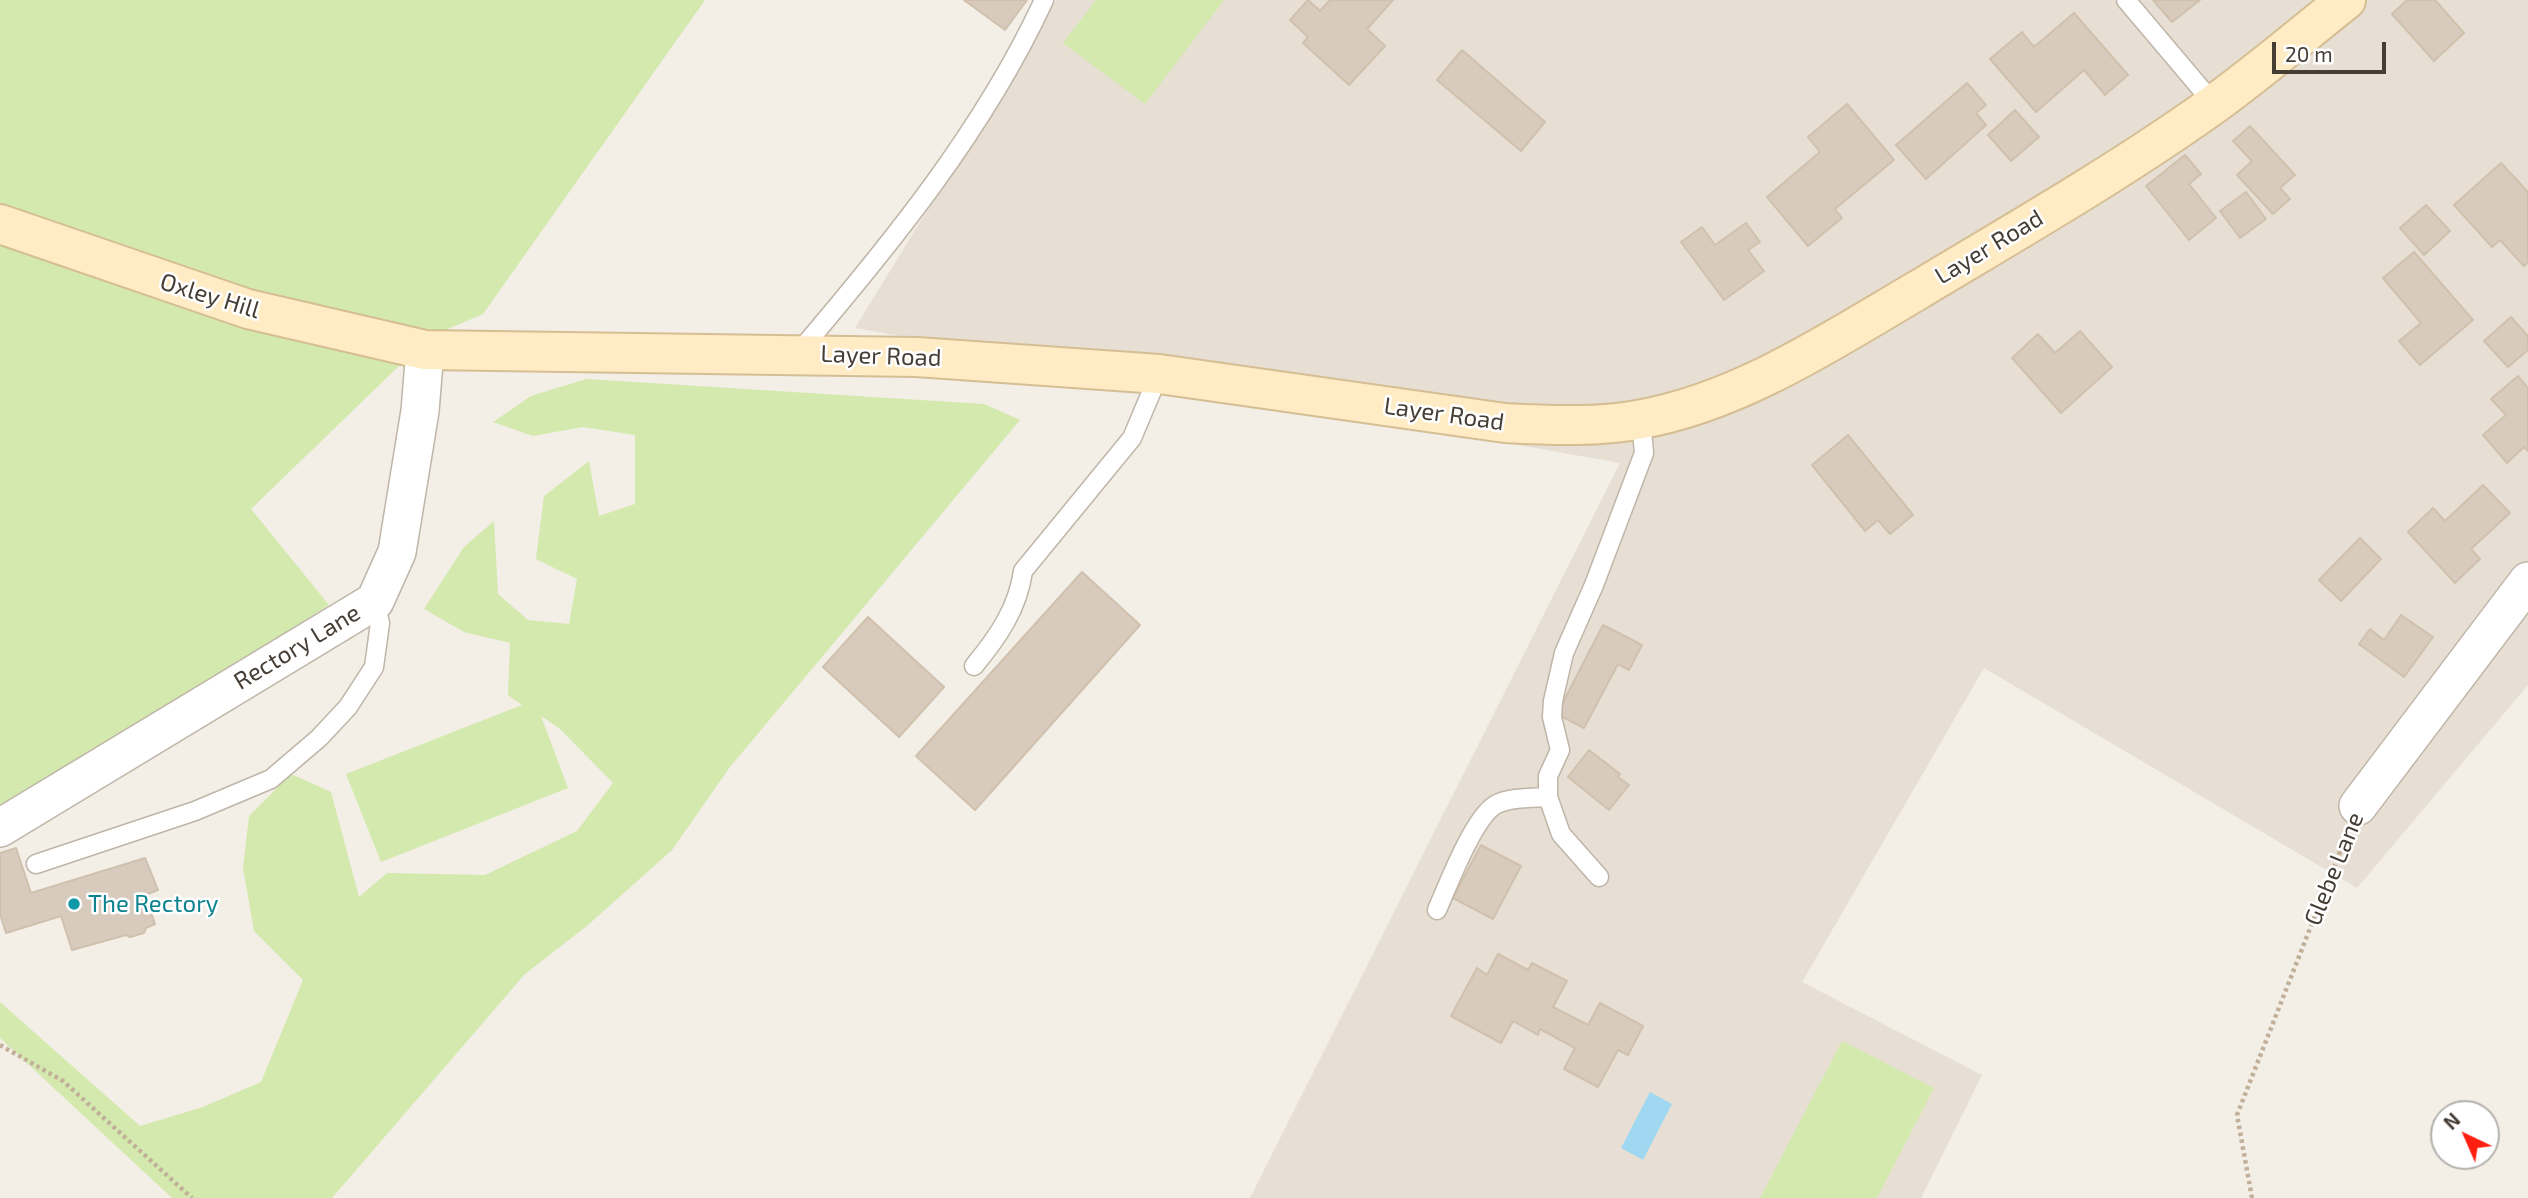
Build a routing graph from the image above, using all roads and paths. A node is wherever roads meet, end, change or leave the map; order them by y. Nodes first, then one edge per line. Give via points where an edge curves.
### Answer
1 (1044, 0) edge
2 (2126, 0) edge
3 (2346, 0) edge
4 (2214, 104) junction
5 (0, 224) edge
6 (425, 350) junction
7 (798, 353) junction
8 (1159, 374) junction
9 (1642, 420) junction
10 (2528, 581) edge
11 (375, 601) junction
12 (974, 666) dead end
13 (1548, 797) junction
14 (2358, 806) joint
15 (0, 828) edge
16 (36, 864) dead end
17 (1599, 877) dead end
18 (1437, 909) dead end
19 (0, 1045) edge
20 (192, 1198) edge
21 (2252, 1198) edge

1 - 7 lane via 1022,48 969,132 865,274
2 - 4 lane
3 - 4 street, Layer Road
4 - 9 street, Layer Road via 2092,186 1829,343 1748,383
5 - 6 street, Oxley Hill via 248,309
6 - 7 street, Layer Road
6 - 11 street, Rectory Lane via 397,552
7 - 8 street, Layer Road
8 - 9 street, Layer Road via 1505,423 1561,426
8 - 12 lane via 1132,439 1023,572 1019,597
9 - 13 lane via 1643,453 1564,653 1552,717 1560,750 1549,776
10 - 14 street, Glebe Lane
11 - 15 street, Rectory Lane
11 - 16 lane via 380,623 374,667 348,707 271,779 195,811
13 - 17 lane via 1561,834
13 - 18 lane via 1494,806 1472,834
14 - 21 path, Glebe Lane via 2237,1115
19 - 20 path via 63,1081

